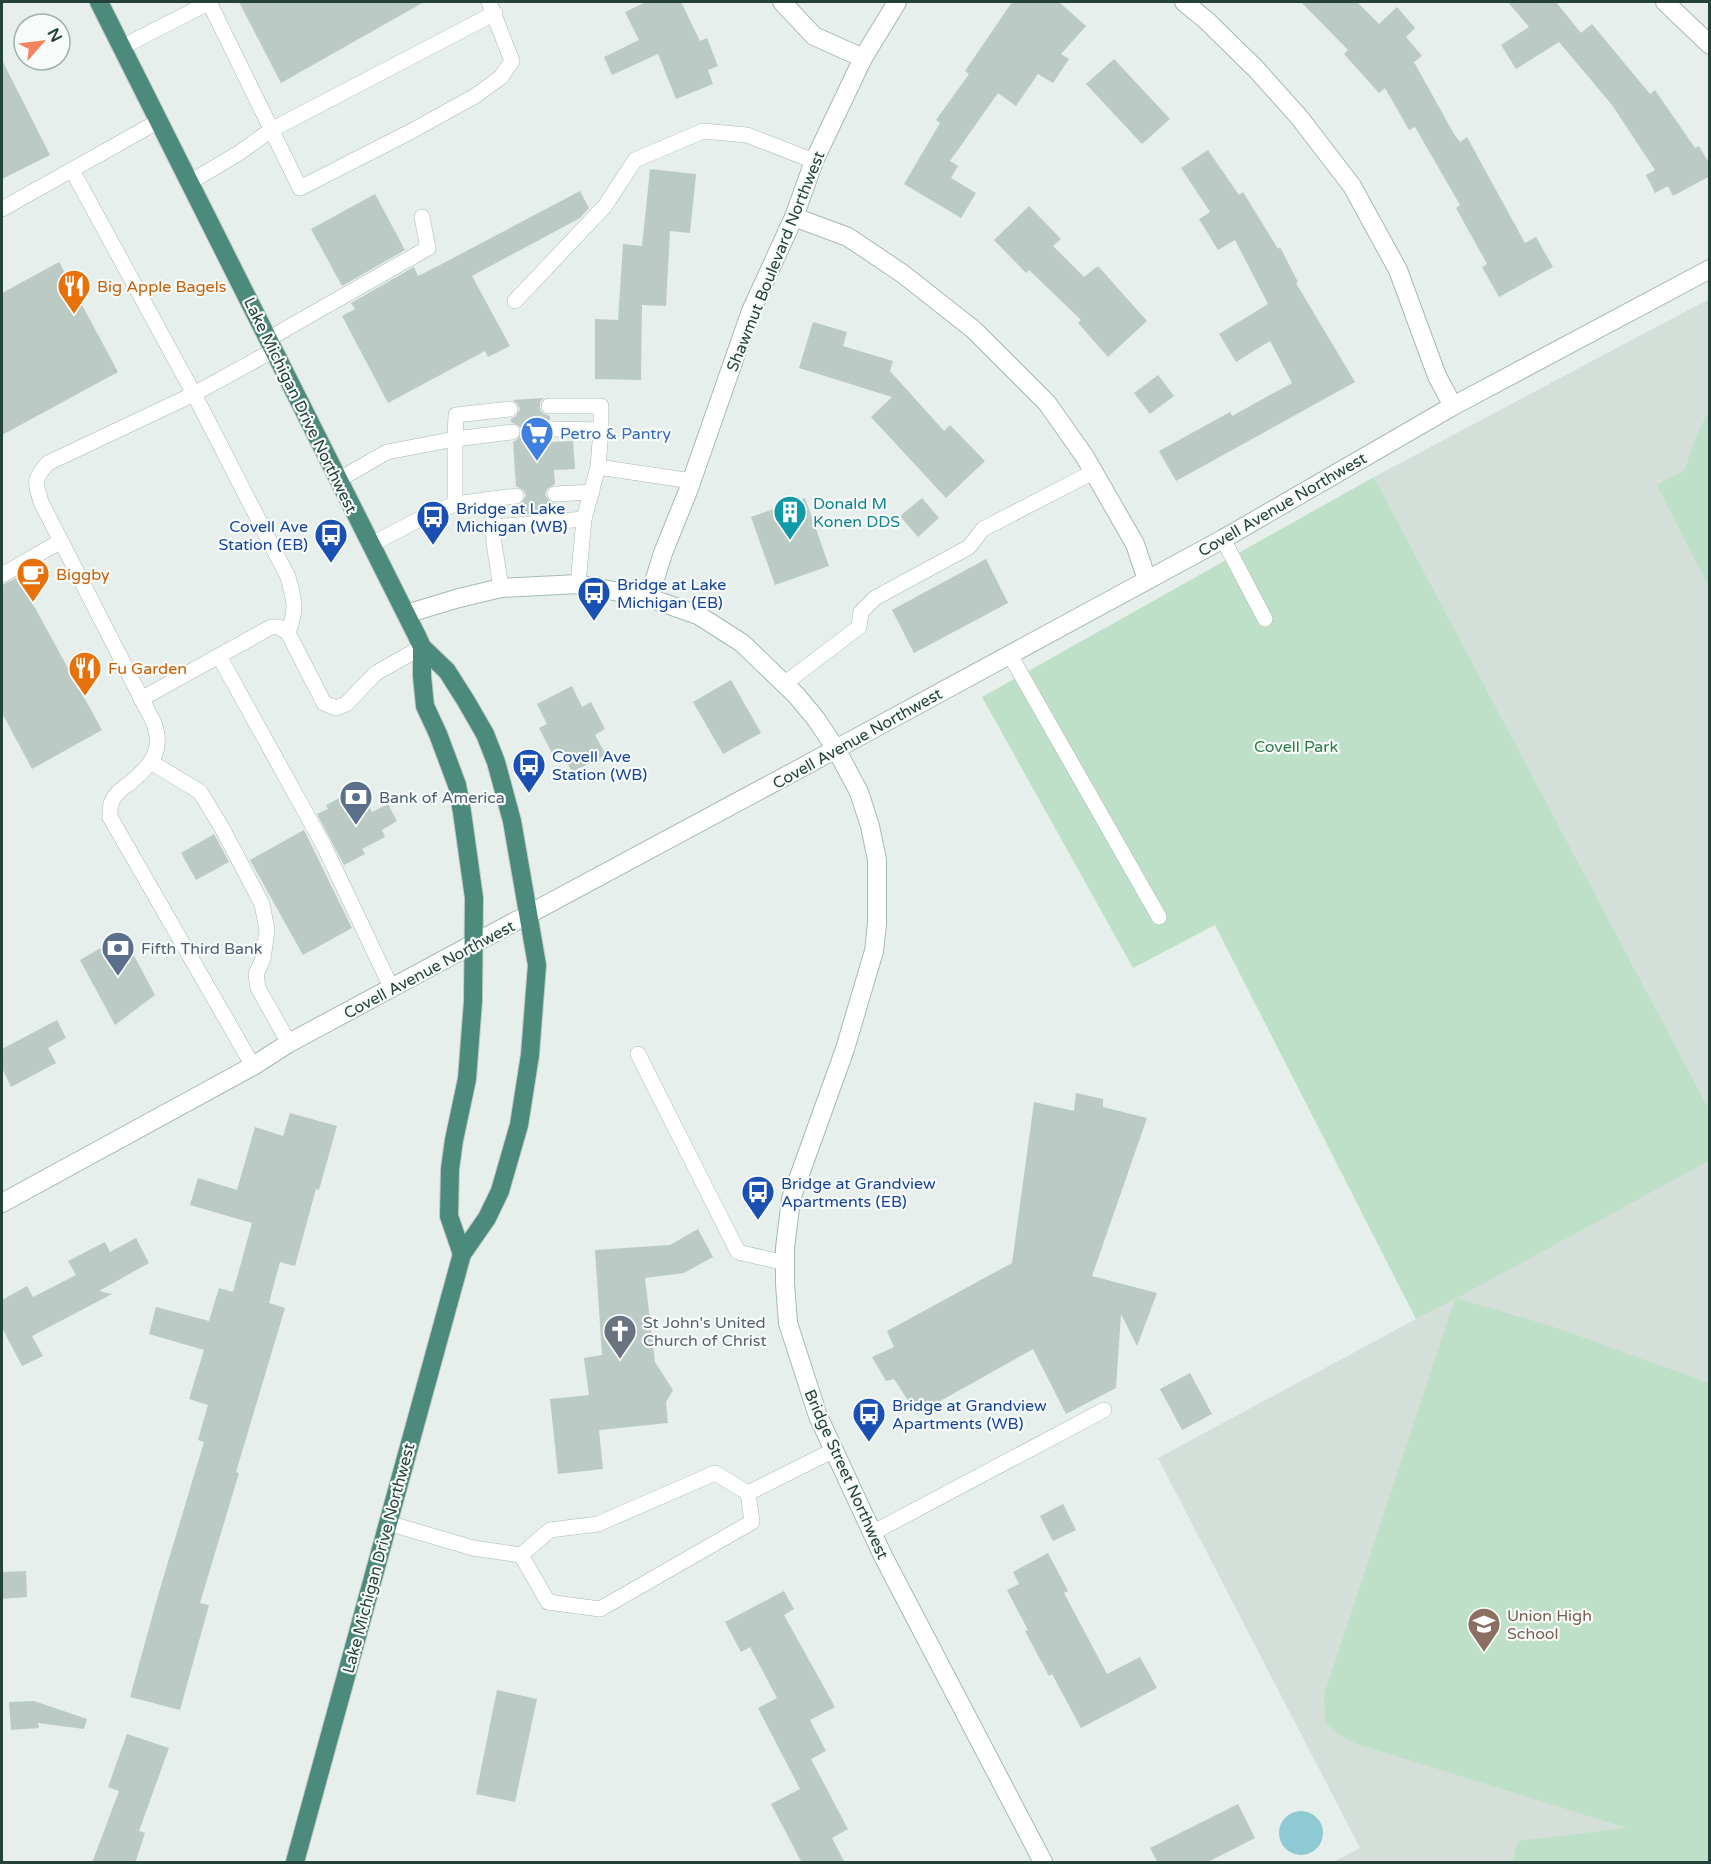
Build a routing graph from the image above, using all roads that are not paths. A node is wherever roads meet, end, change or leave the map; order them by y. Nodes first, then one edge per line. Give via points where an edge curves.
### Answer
1 (99, 2) edge
2 (210, 2) edge
3 (782, 2) edge
4 (897, 2) edge
5 (1184, 2) edge
6 (1665, 2) edge
7 (492, 7) edge
8 (1710, 45) edge
9 (122, 47) junction
10 (863, 58) junction
11 (159, 121) junction
12 (271, 130) junction
13 (814, 162) junction
14 (72, 170) junction
15 (190, 182) junction
16 (2, 209) edge
17 (422, 217) dead end
18 (794, 217) junction
19 (1710, 269) edge
20 (515, 301) dead end
21 (271, 344) junction
22 (194, 393) junction
23 (549, 406) dead end
24 (1453, 406) junction
25 (510, 409) dead end
26 (550, 429) dead end
27 (601, 429) junction
28 (512, 432) dead end
29 (455, 439) junction
30 (598, 467) junction
31 (1094, 472) junction
32 (338, 480) junction
33 (692, 481) junction
34 (592, 492) junction
35 (555, 494) dead end
36 (516, 496) dead end
37 (492, 499) junction
38 (455, 504) junction
39 (584, 519) junction
40 (494, 527) junction
41 (1223, 539) junction
42 (61, 541) junction
43 (370, 545) junction
44 (2, 575) edge
45 (1147, 580) junction
46 (578, 584) junction
47 (501, 588) junction
48 (649, 598) junction
49 (406, 614) junction
50 (1265, 619) dead end
51 (288, 633) junction
52 (422, 647) junction
53 (1010, 655) junction
54 (219, 656) junction
55 (784, 684) junction
56 (141, 699) junction
57 (836, 750) junction
58 (151, 762) junction
59 (529, 916) junction
60 (1159, 917) dead end
61 (474, 944) junction
62 (392, 989) junction
63 (289, 1044) junction
64 (638, 1054) dead end
65 (253, 1066) junction
66 (2, 1203) edge
67 (462, 1254) junction
68 (785, 1263) junction
69 (1104, 1410) dead end
70 (834, 1450) junction
71 (748, 1493) junction
72 (388, 1523) junction
73 (872, 1533) junction
74 (521, 1556) junction
75 (295, 1863) edge
76 (1043, 1863) edge

1 - 9 highway, Lake Michigan Drive Northwest
2 - 9 lane
2 - 12 lane
3 - 10 street via 814,36
4 - 10 street, Shawmut Boulevard Northwest
5 - 24 street via 1256,69 1352,186 1398,270 1437,376
6 - 8 street
7 - 12 lane
7 - 12 lane via 513,61 501,77 475,96 300,188
9 - 11 highway, Lake Michigan Drive Northwest
10 - 13 street, Shawmut Boulevard Northwest
11 - 14 lane
11 - 15 highway, Lake Michigan Drive Northwest
12 - 15 lane
13 - 18 street, Shawmut Boulevard Northwest
13 - 20 lane via 747,135 702,130 635,160 605,206
14 - 16 lane
14 - 22 lane
15 - 21 highway, Lake Michigan Drive Northwest
17 - 21 lane via 428,248
18 - 31 street via 848,237 903,273 974,330 1047,403
18 - 33 street, Shawmut Boulevard Northwest via 751,311
19 - 24 street, Covell Avenue Northwest
21 - 22 lane
21 - 32 highway, Lake Michigan Drive Northwest
22 - 42 lane via 48,463 37,475 40,502
22 - 51 lane via 288,578 295,602
23 - 27 lane via 602,406
24 - 41 street, Covell Avenue Northwest
25 - 29 lane via 456,415
26 - 27 lane
27 - 30 lane
28 - 29 lane
29 - 32 lane via 387,452
29 - 38 lane
30 - 33 lane
30 - 34 lane
31 - 45 street via 1136,544
31 - 55 lane via 983,529 969,547 875,598 861,612 859,627
32 - 43 highway, Lake Michigan Drive Northwest
33 - 48 street, Shawmut Boulevard Northwest
34 - 35 lane
34 - 39 lane
36 - 37 lane
37 - 38 lane
37 - 40 lane
38 - 43 lane
39 - 40 lane
39 - 46 lane
40 - 47 lane
41 - 45 street, Covell Avenue Northwest
41 - 50 lane
42 - 44 lane
42 - 56 lane
43 - 49 highway, Lake Michigan Drive Northwest
45 - 53 street, Covell Avenue Northwest
46 - 47 street, Bridge Street Northwest
46 - 48 street, Bridge Street Northwest
47 - 49 street, Bridge Street Northwest
48 - 55 street, Bridge Street Northwest via 698,615 742,643
49 - 52 highway, Lake Michigan Drive Northwest
51 - 52 lane via 324,703 336,708 346,704 376,673
51 - 54 lane via 271,627
52 - 59 highway, Lake Michigan Drive Northwest via 447,671 485,734 506,795
52 - 61 highway, Lake Michigan Drive Northwest via 425,706 448,758 462,812 474,898
53 - 57 street, Covell Avenue Northwest
53 - 60 lane
54 - 56 lane
54 - 62 lane via 324,846
55 - 57 street, Bridge Street Northwest via 816,719
56 - 58 lane via 158,735 157,752
57 - 59 street, Covell Avenue Northwest
57 - 68 street, Bridge Street Northwest via 859,792 870,826 877,860 877,924 874,951 845,1049 791,1199
58 - 63 lane via 200,792 262,904 267,930 263,959 256,974 258,988
58 - 65 lane via 115,795 110,817
59 - 61 street, Covell Avenue Northwest
59 - 67 highway, Lake Michigan Drive Northwest via 537,965 530,1055 519,1125 500,1191
61 - 62 street, Covell Avenue Northwest
61 - 67 highway, Lake Michigan Drive Northwest via 466,1079 450,1181 449,1216
62 - 63 street, Covell Avenue Northwest
63 - 65 street, Covell Avenue Northwest
64 - 68 lane via 738,1252
65 - 66 street, Covell Avenue Northwest
67 - 72 highway, Lake Michigan Drive Northwest
68 - 70 street, Bridge Street Northwest via 788,1323 818,1416
69 - 73 lane
70 - 71 lane
70 - 73 street, Bridge Street Northwest
71 - 74 lane via 715,1473 598,1524 550,1530
71 - 74 lane via 752,1522 600,1609 548,1602
72 - 74 lane via 473,1548
72 - 75 highway, Lake Michigan Drive Northwest
73 - 76 street, Bridge Street Northwest

